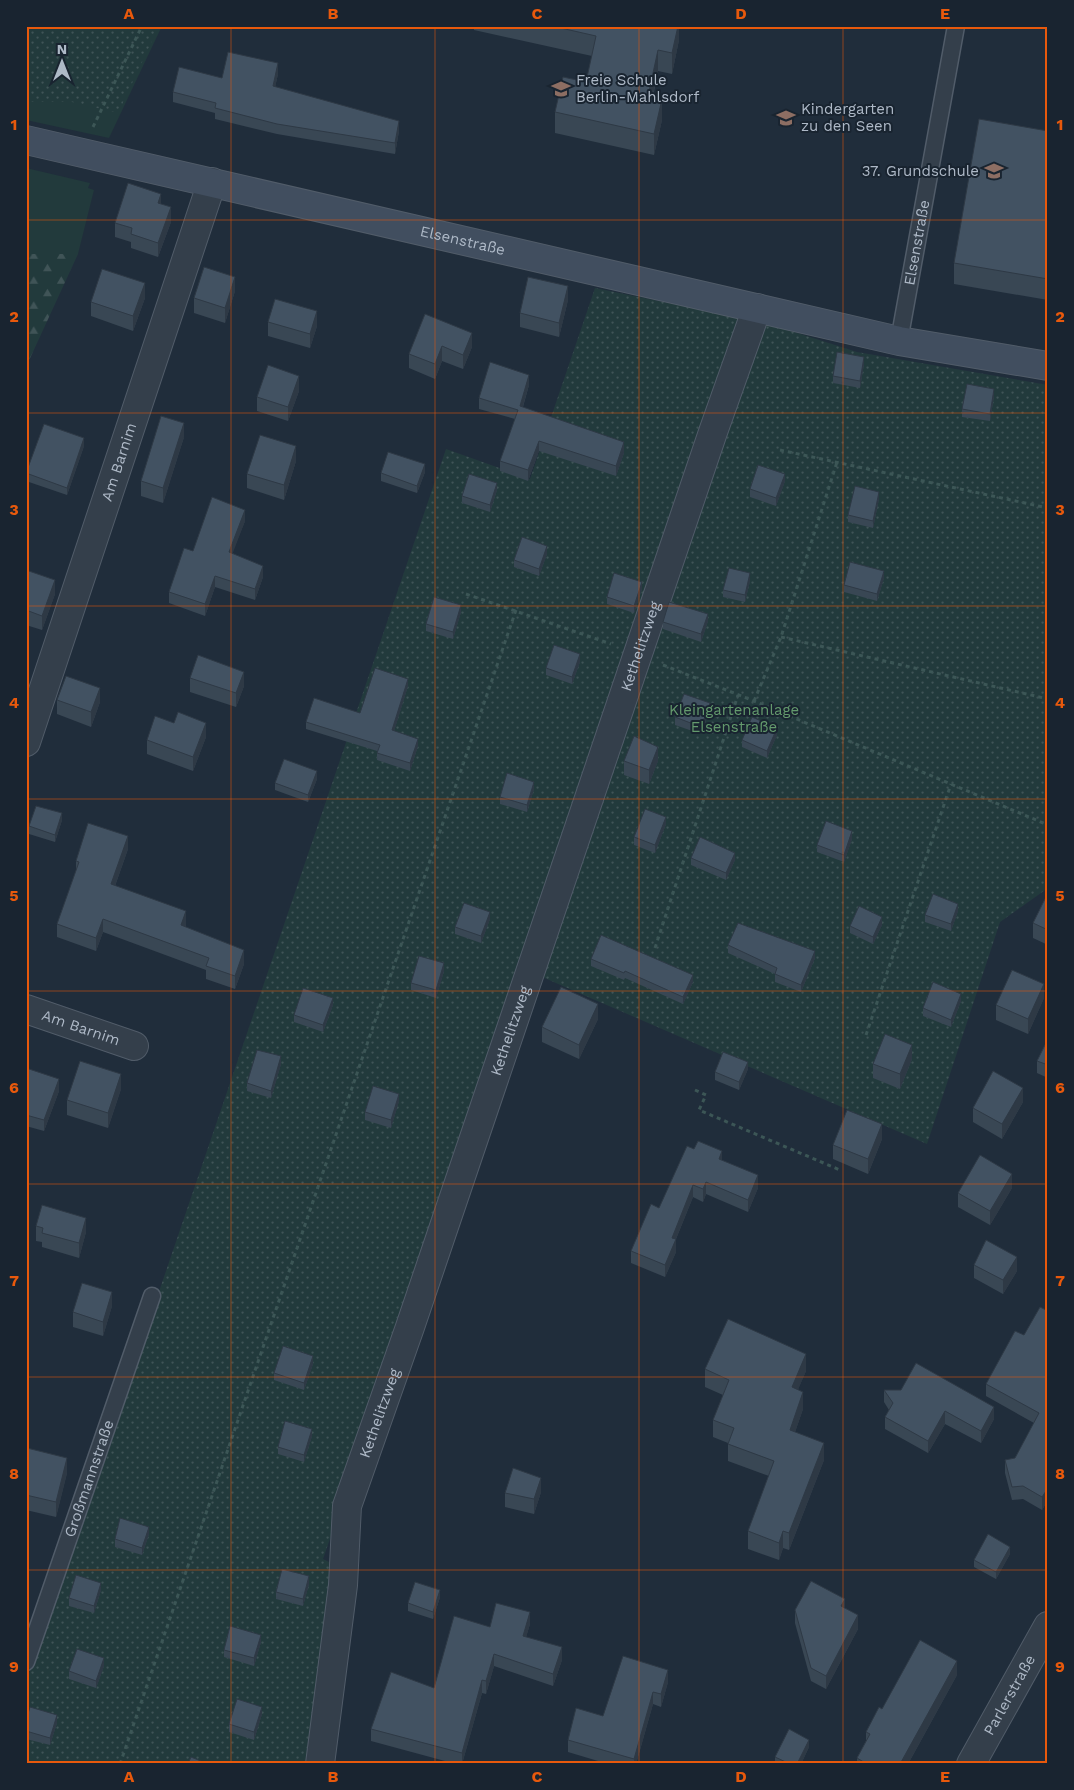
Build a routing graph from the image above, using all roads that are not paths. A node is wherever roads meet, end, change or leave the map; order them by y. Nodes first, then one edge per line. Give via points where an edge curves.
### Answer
1 (956, 26) edge
2 (26, 140) edge
3 (212, 182) junction
4 (757, 308) junction
5 (898, 341) junction
6 (1048, 366) edge
7 (26, 742) edge
8 (26, 1009) edge
9 (134, 1046) dead end
10 (152, 1296) dead end
11 (1048, 1626) edge
12 (26, 1662) edge
13 (320, 1764) edge
14 (971, 1764) edge

1 - 5 lane, Elsenstraße
2 - 3 street, Elsenstraße
3 - 4 street, Elsenstraße
3 - 7 street, Am Barnim
4 - 5 street, Elsenstraße
4 - 13 street, Kethelitzweg via 347,1506 343,1585
5 - 6 street, Elsenstraße
8 - 9 street, Am Barnim
10 - 12 lane, Großmannstraße
11 - 14 street, Parlerstraße

